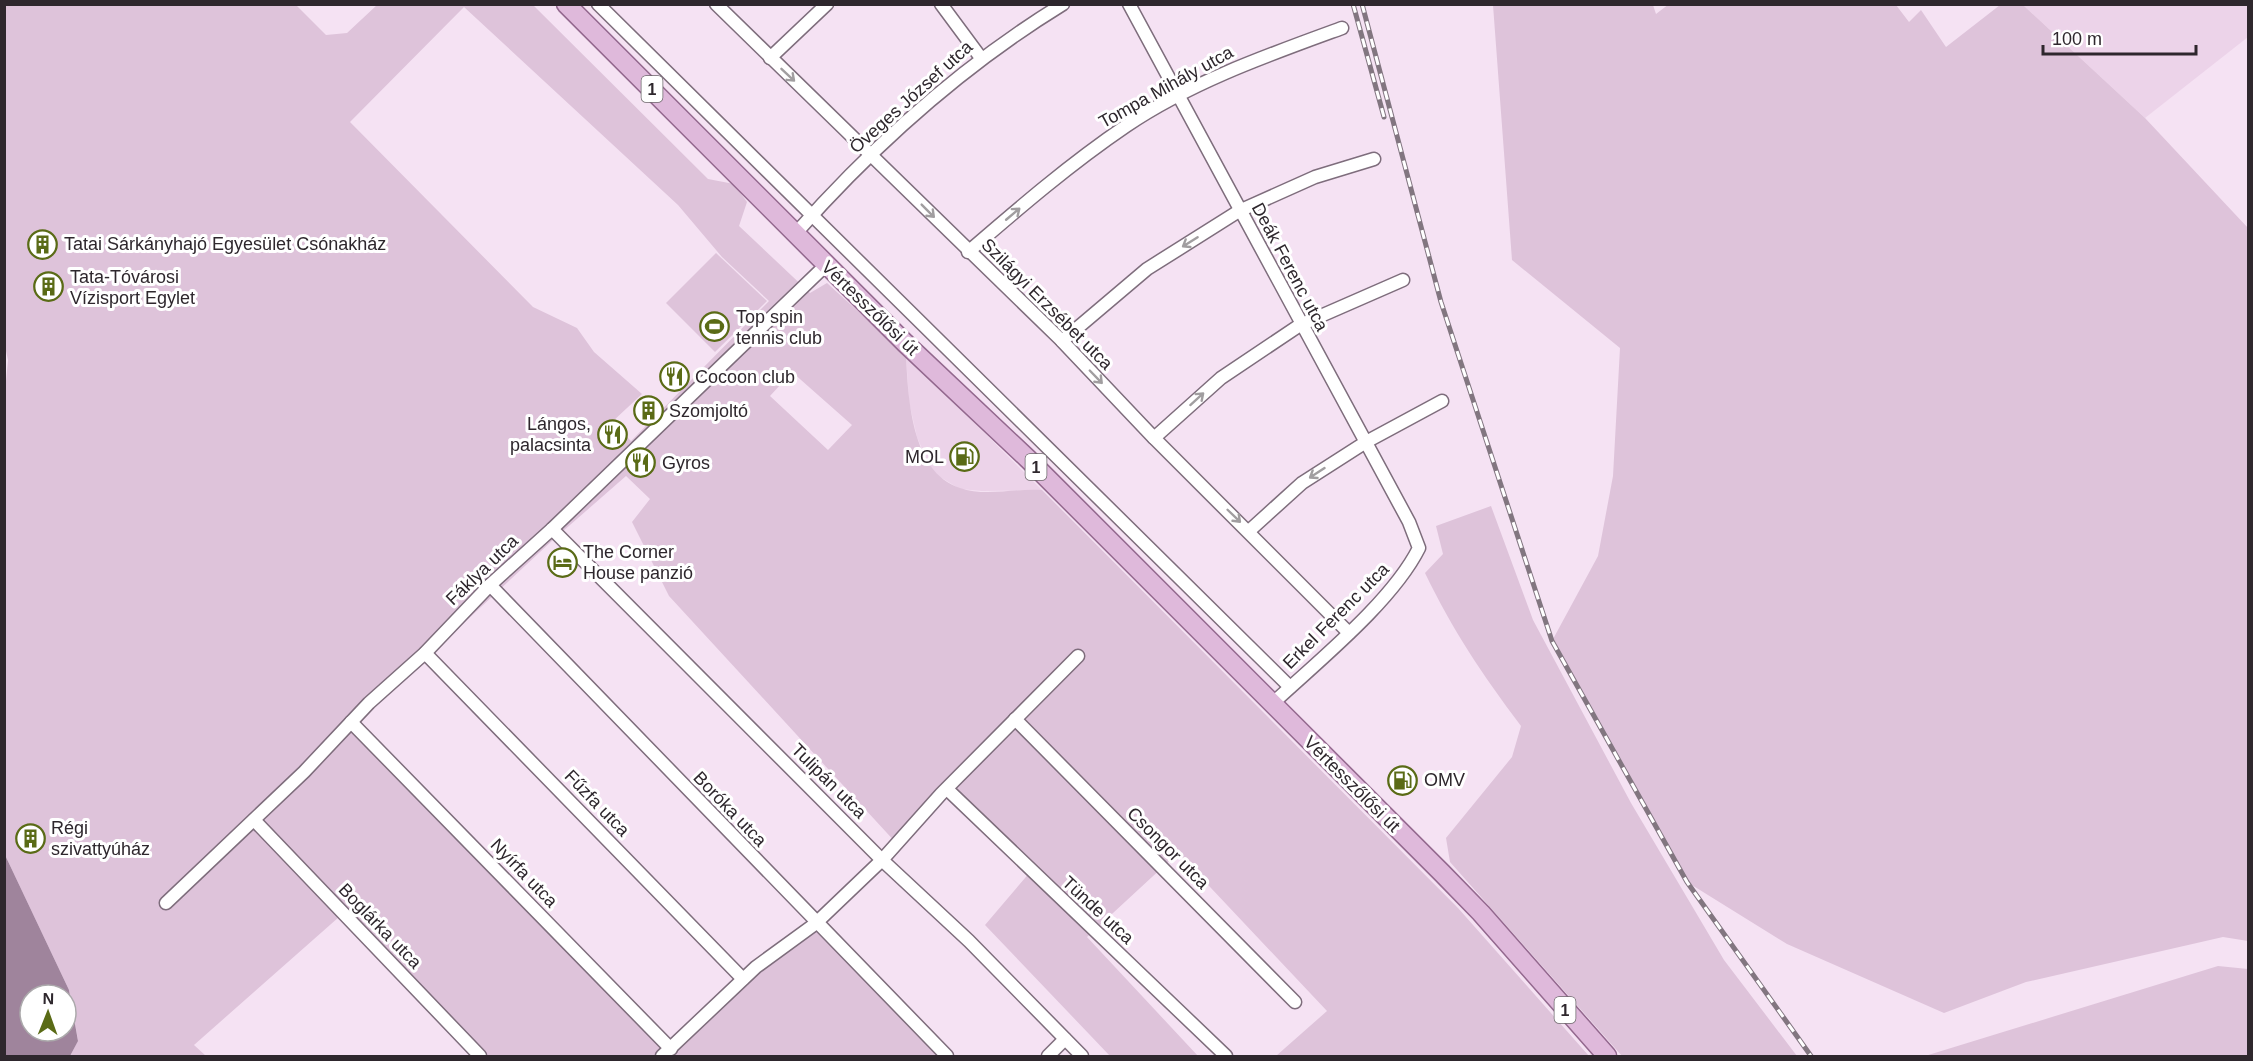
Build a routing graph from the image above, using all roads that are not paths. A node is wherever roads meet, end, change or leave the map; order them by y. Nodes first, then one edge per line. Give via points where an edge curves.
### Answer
1 (566, 4) edge
2 (598, 4) edge
3 (716, 4) edge
4 (827, 4) edge
5 (941, 4) edge
6 (1062, 4) edge
7 (1129, 4) edge
8 (1342, 28) dead end
9 (770, 58) junction
10 (981, 58) junction
11 (1179, 97) junction
12 (872, 154) junction
13 (1374, 159) dead end
14 (1239, 211) junction
15 (812, 215) junction
16 (796, 233) junction
17 (968, 252) junction
18 (825, 265) junction
19 (1403, 280) dead end
20 (1300, 325) junction
21 (1062, 341) junction
22 (1442, 401) dead end
23 (1154, 438) junction
24 (1366, 442) junction
25 (552, 529) junction
26 (1249, 531) junction
27 (1419, 548) joint
28 (490, 585) junction
29 (1193, 591) junction
30 (1176, 609) junction
31 (1349, 633) junction
32 (425, 653) junction
33 (1078, 656) dead end
34 (1290, 687) junction
35 (1272, 704) junction
36 (1015, 719) junction
37 (351, 722) junction
38 (947, 789) junction
39 (254, 820) junction
40 (882, 860) junction
41 (166, 903) dead end
42 (815, 924) junction
43 (743, 979) junction
44 (1295, 1002) dead end
45 (1065, 1039) junction
46 (666, 1053) edge
47 (480, 1056) edge
48 (947, 1056) edge
49 (1048, 1056) edge
50 (1082, 1056) edge
51 (1226, 1056) edge
52 (1607, 1056) edge

1 - 16 main road, Vértesszőlősi út / 1
2 - 15 street, Vértesszőlősi út
3 - 9 street, Szilágyi Erzsébet utca
4 - 9 street
5 - 10 street
6 - 10 street, Öveges József utca
7 - 11 street, Deák Ferenc utca
8 - 11 street, Tompa Mihály utca via 1247,63
9 -> 12 street, Szilágyi Erzsébet utca
10 - 12 street, Öveges József utca
11 - 14 street, Deák Ferenc utca
17 -> 11 street, Tompa Mihály utca via 1057,177 1127,125
12 - 15 street, Öveges József utca
12 -> 17 street, Szilágyi Erzsébet utca
13 - 14 street via 1315,177
14 - 20 street, Deák Ferenc utca
14 -> 21 street via 1147,269
15 - 16 street, Öveges József utca
15 - 29 street, Vértesszőlősi út
16 - 18 main road, Vértesszőlősi út / 1
17 - 21 street, Szilágyi Erzsébet utca
18 - 25 street, Fáklya utca
18 - 30 main road, Vértesszőlősi út / 1 via 1028,459
19 - 20 street
23 -> 20 street via 1221,378
20 - 24 street, Deák Ferenc utca
21 -> 23 street, Szilágyi Erzsébet utca
22 - 24 street
23 -> 26 street, Szilágyi Erzsébet utca
24 -> 26 street via 1302,483
24 - 27 street, Deák Ferenc utca
25 - 28 street, Fáklya utca
25 - 40 street, Tulipán utca
26 - 31 street, Szilágyi Erzsébet utca
27 - 31 street, Erkel Ferenc utca via 1408,569
28 - 32 street, Fáklya utca
28 - 42 street, Boróka utca
29 - 30 street
29 - 34 street, Vértesszőlősi út
30 - 35 main road, Vértesszőlősi út / 1
31 - 34 street, Erkel Ferenc utca
32 - 37 street, Fáklya utca
32 - 43 street, Fűzfa utca
33 - 36 street
34 - 35 street, Erkel Ferenc utca
35 - 52 main road, Vértesszőlősi út / 1 via 1473,905
36 - 38 street
36 - 44 street, Csongor utca
37 - 39 street, Fáklya utca
37 - 46 street, Nyírfa utca
38 - 40 street
38 - 51 street, Tünde utca
39 - 41 street, Fáklya utca
39 - 47 street, Boglárka utca
40 - 42 street
40 - 45 street, Tulipán utca
42 - 43 street via 777,949
42 - 48 street, Boróka utca
43 - 46 street
45 - 49 street
45 - 50 street, Tulipán utca

